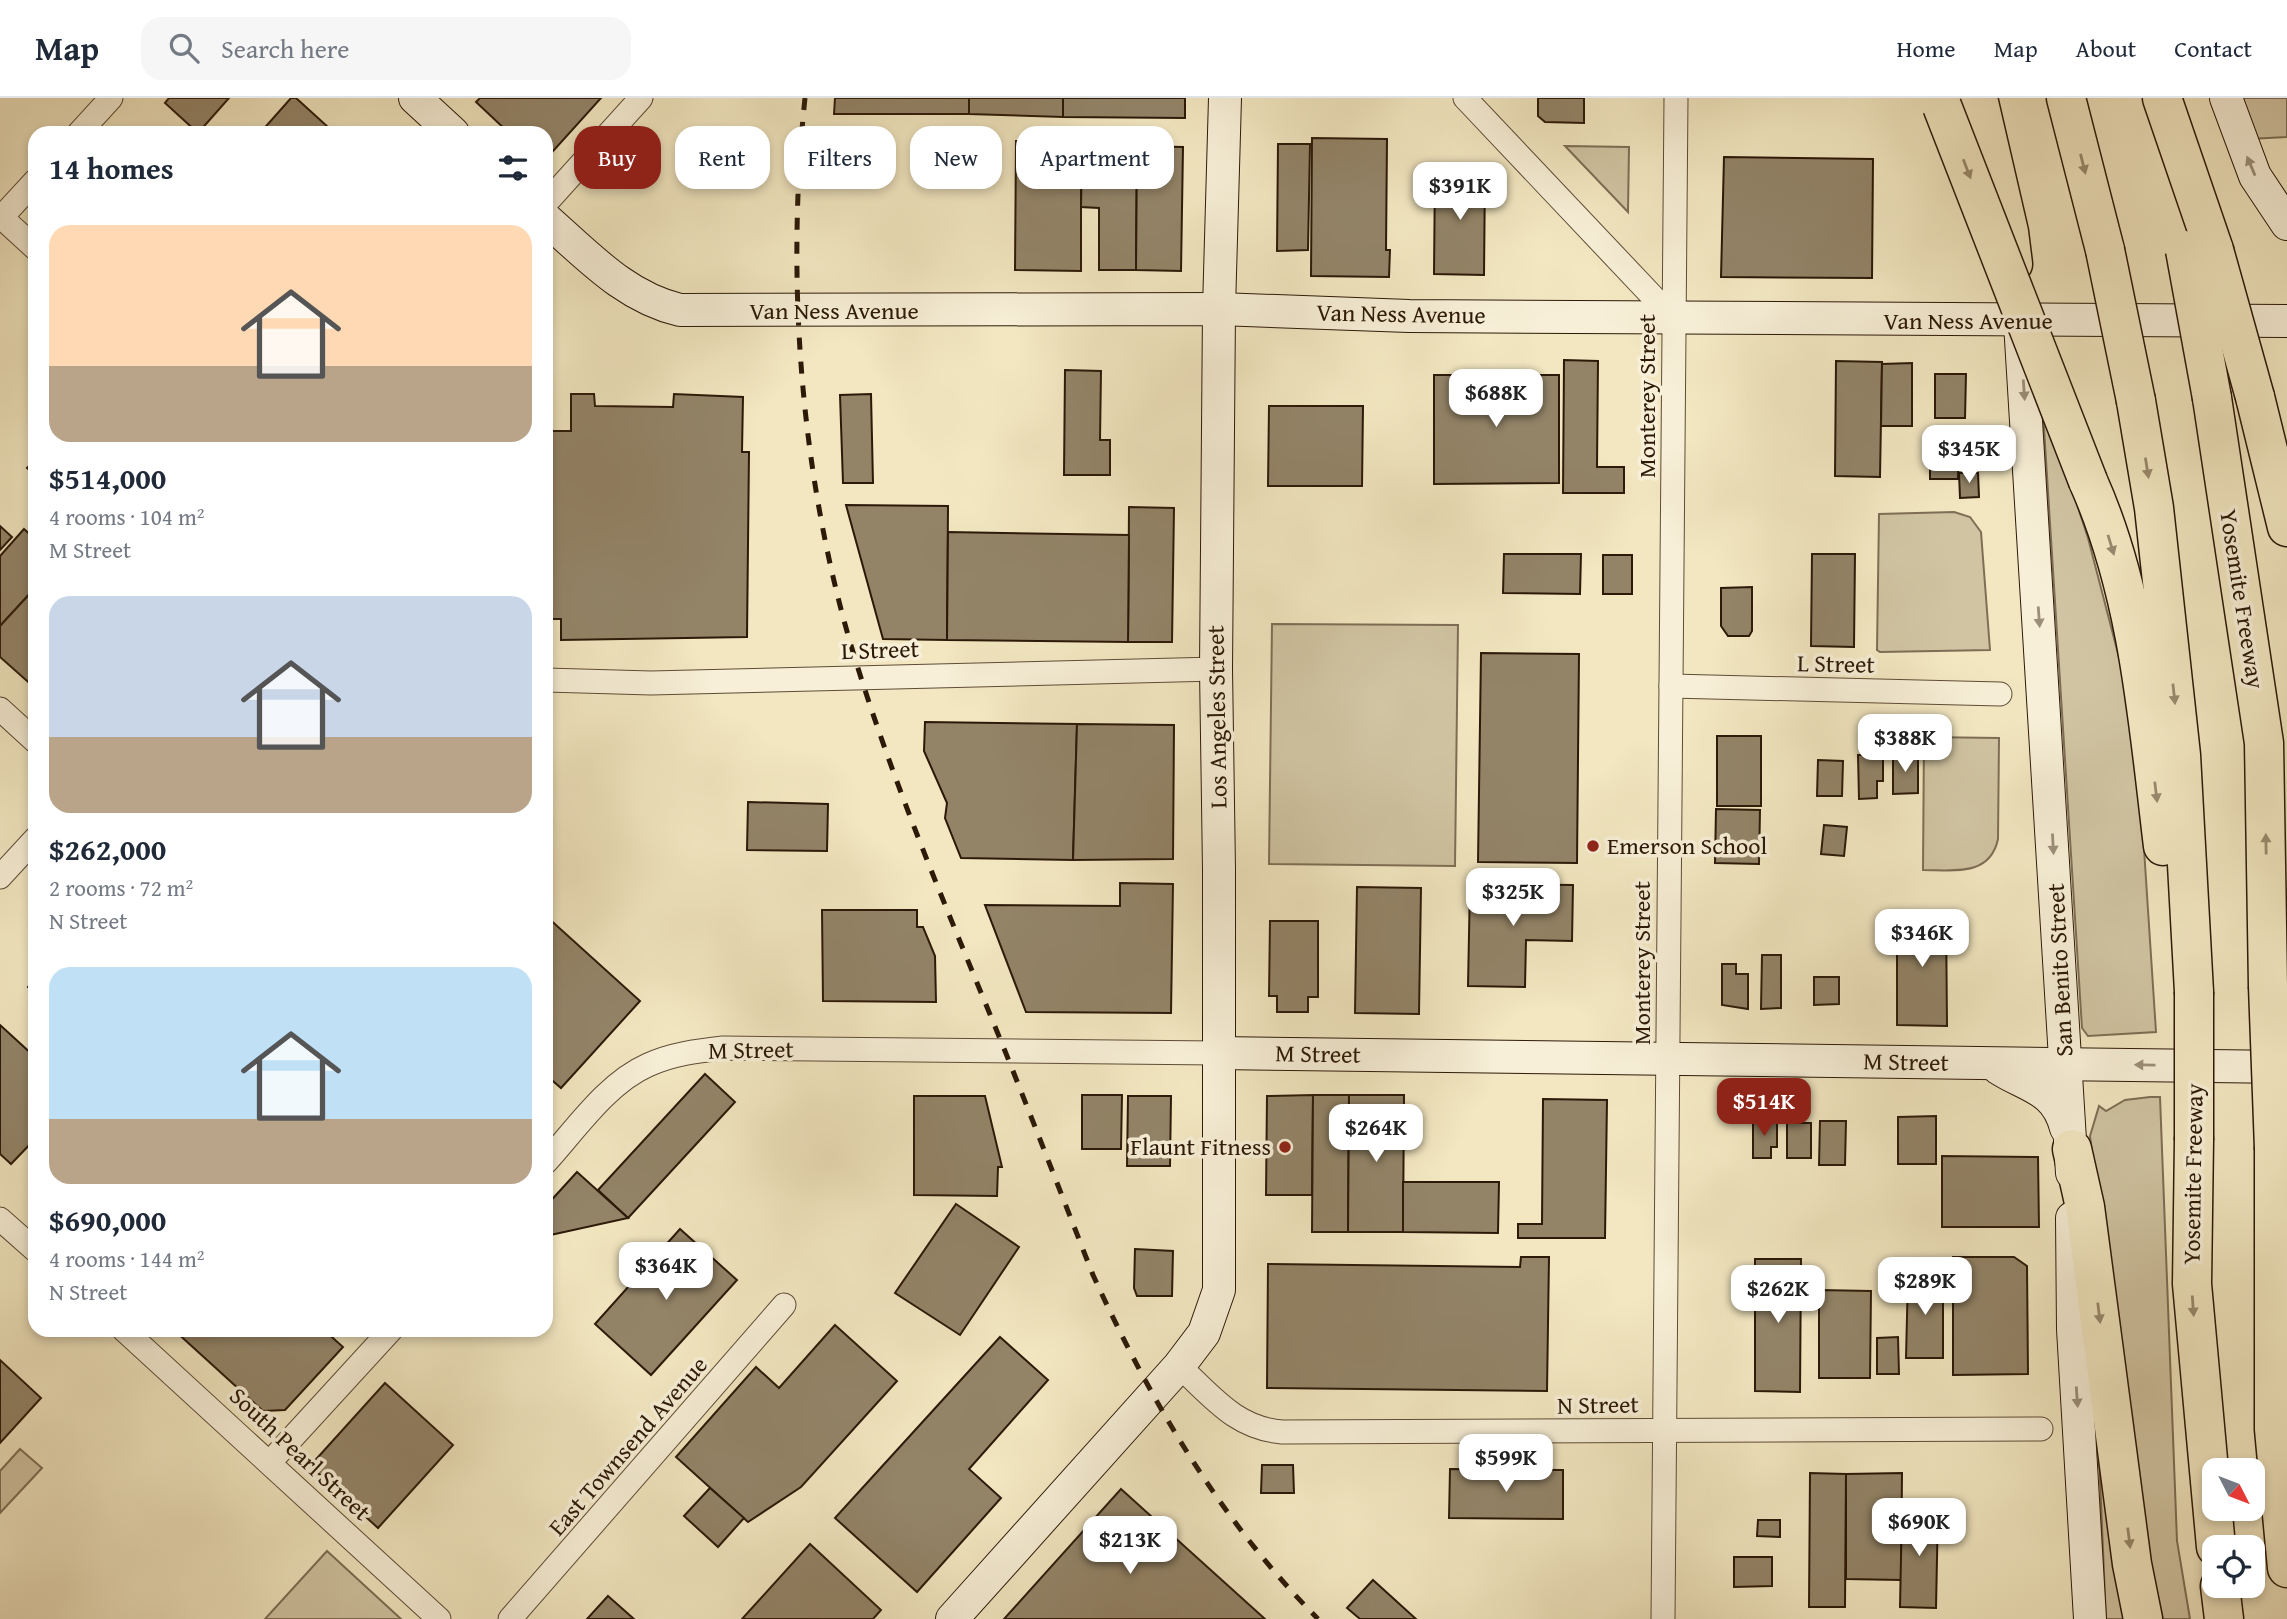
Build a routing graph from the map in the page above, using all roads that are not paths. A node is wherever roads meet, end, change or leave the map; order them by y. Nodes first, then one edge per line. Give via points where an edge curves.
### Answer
1 (111, 98) edge
2 (415, 98) edge
3 (641, 98) edge
4 (1225, 98) edge
5 (1465, 98) edge
6 (1676, 98) edge
7 (2066, 98) edge
8 (2153, 98) edge
9 (2162, 98) edge
10 (2226, 98) edge
11 (1953, 101) edge
12 (85, 126) edge
13 (445, 126) edge
14 (28, 188) edge
15 (553, 195) edge
16 (1, 217) edge
17 (2287, 224) edge
18 (553, 225) edge
19 (28, 241) edge
20 (2199, 250) junction
21 (1219, 309) junction
22 (1673, 318) junction
23 (2287, 321) edge
24 (2020, 322) junction
25 (2287, 527) edge
26 (1216, 669) junction
27 (553, 680) edge
28 (1671, 686) junction
29 (2000, 694) dead end
30 (0, 709) edge
31 (28, 735) edge
32 (28, 847) edge
33 (0, 877) edge
34 (2194, 992) junction
35 (1217, 1053) junction
36 (1668, 1059) junction
37 (1991, 1063) junction
38 (2064, 1064) junction
39 (2287, 1067) edge
40 (2072, 1149) junction
41 (553, 1153) edge
42 (0, 1219) edge
43 (28, 1244) edge
44 (784, 1306) dead end
45 (132, 1337) edge
46 (385, 1337) edge
47 (1179, 1366) junction
48 (2041, 1429) dead end
49 (1664, 1430) junction
50 (271, 1461) junction
51 (2215, 1535) edge
52 (2287, 1568) edge
53 (2221, 1598) edge
54 (439, 1619) edge
55 (510, 1619) edge
56 (952, 1619) edge
57 (1663, 1619) edge
58 (2090, 1619) edge
59 (2143, 1619) edge
60 (2224, 1619) edge

1 - 12 street
2 - 13 street
3 - 15 street
4 - 21 street, Los Angeles Street
5 - 22 street
6 - 22 street, Monterey Street
7 -> 34 highway, Yosemite Freeway, bridge via 2105,250 2154,509 2181,755
8 - 20 highway, Yosemite Freeway
9 - 20 highway
17 -> 10 street via 2255,176
11 - 24 highway via 2009,233
11 -> 34 highway, bridge via 2117,563 2141,672 2165,862
14 - 16 street
16 - 19 street
18 - 21 street, Van Ness Avenue via 630,291 654,304 680,310
20 - 25 highway, bridge via 2255,397
52 -> 20 highway, Yosemite Freeway, bridge via 2274,1429 2274,1149 2264,743 2212,398
21 - 22 street, Van Ness Avenue
21 - 26 street, Los Angeles Street
22 - 24 street, Van Ness Avenue
22 - 28 street, Monterey Street
23 - 24 street, Van Ness Avenue
24 -> 38 street, San Benito Street
26 - 27 street, L Street via 651,683
26 - 35 street, Los Angeles Street
28 - 29 street, L Street
28 - 36 street, Monterey Street
30 - 31 street
32 - 33 street
34 -> 51 highway, Yosemite Freeway, bridge via 2192,1284
35 - 36 street, M Street
35 - 41 street, M Street via 723,1048 686,1052 647,1065 612,1090
35 - 47 street, Los Angeles Street via 1219,1290 1204,1333
36 - 37 street, M Street
36 - 49 street, Monterey Street
37 - 38 street, M Street
37 - 40 street, M Street via 2025,1080 2056,1104
39 -> 38 street, M Street
38 - 40 street, San Benito Street
40 -> 58 street, San Benito Street via 2073,1329
40 -> 59 highway via 2085,1207
42 - 43 street
44 - 55 street, East Townsend Avenue
45 - 50 street, South Pearl Street
46 - 50 street
47 - 49 street, N Street via 1229,1412 1248,1426 1264,1430 1314,1434
47 - 56 street, Los Angeles Street
48 - 49 street, N Street
49 - 57 street, Monterey Street
50 - 54 street, South Pearl Street
53 - 60 highway

